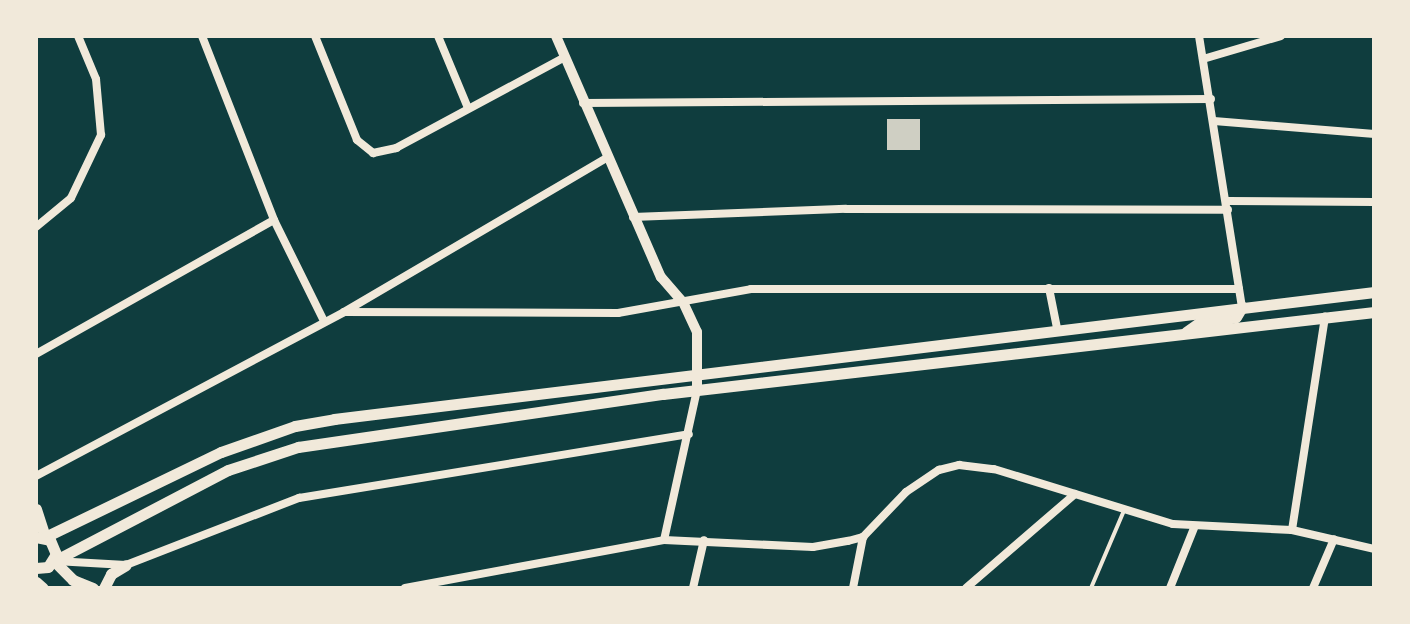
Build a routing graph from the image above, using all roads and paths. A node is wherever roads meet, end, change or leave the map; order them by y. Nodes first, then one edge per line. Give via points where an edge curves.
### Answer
1 (78, 36) edge
2 (202, 36) edge
3 (315, 36) edge
4 (438, 36) edge
5 (556, 36) edge
6 (1199, 36) edge
7 (1281, 36) edge
8 (565, 57) junction
9 (1203, 59) junction
10 (1211, 99) junction
11 (583, 103) junction
12 (468, 108) junction
13 (1214, 121) junction
14 (1374, 134) edge
15 (608, 157) junction
16 (1374, 202) edge
17 (1228, 206) junction
18 (633, 217) junction
19 (274, 220) junction
20 (36, 227) edge
21 (1049, 288) junction
22 (1239, 289) junction
23 (1374, 292) edge
24 (683, 302) junction
25 (1242, 307) junction
26 (344, 312) junction
27 (1374, 312) edge
28 (1325, 317) junction
29 (324, 321) junction
30 (1057, 328) junction
31 (1182, 335) junction
32 (36, 354) edge
33 (700, 371) junction
34 (697, 390) junction
35 (689, 434) junction
36 (36, 476) edge
37 (1075, 494) junction
38 (36, 509) edge
39 (1123, 513) junction
40 (1194, 528) junction
41 (1292, 530) junction
42 (41, 537) edge
43 (863, 537) junction
44 (1334, 539) junction
45 (664, 540) junction
46 (704, 540) junction
47 (1374, 549) edge
48 (54, 561) junction
49 (126, 565) junction
50 (37, 570) edge
51 (36, 582) edge
52 (43, 588) edge
53 (93, 588) edge
54 (104, 588) edge
55 (405, 588) edge
56 (693, 588) edge
57 (853, 588) edge
58 (966, 588) edge
59 (1091, 588) edge
60 (1170, 588) edge
61 (1313, 588) edge

1 - 20 street via 96,79 101,135 71,198
2 - 19 street
3 - 12 street via 347,118 369,152 396,148
4 - 12 street
5 - 8 street
6 - 9 street
7 - 9 street
8 - 11 street
8 - 12 street
9 - 10 street
10 - 11 street
10 - 13 street
11 - 15 street
13 - 14 street
13 - 17 street
15 - 18 street
15 - 26 street
16 - 17 street
17 - 18 street via 846,209
17 - 22 street
18 - 24 street via 661,277
19 - 29 street
19 - 32 street
21 - 22 street
21 - 24 street via 751,289
21 - 30 street
22 - 25 street
23 - 25 main road
24 - 26 street via 618,313
24 - 33 street via 697,332
25 - 30 main road
25 - 31 main road via 1236,317 1199,323
26 - 29 street
27 - 28 main road
28 - 31 main road
28 - 41 street
29 - 36 street
30 - 33 main road
31 - 34 main road
33 - 34 street
33 - 42 main road via 295,426 221,452
34 - 35 street
34 - 48 main road via 279,452 163,500
35 - 45 street
35 - 49 street via 299,498
37 - 39 street
37 - 43 street via 994,469 959,465 939,470 906,492
37 - 58 street
38 - 42 main road
39 - 40 street
39 - 59 lane
40 - 41 street
40 - 60 street
41 - 44 street
42 - 48 main road via 56,549
43 - 46 street via 813,547
43 - 57 street
44 - 47 street
44 - 61 street
45 - 46 street
45 - 55 street
46 - 56 street
48 - 49 street
48 - 50 main road
48 - 53 main road via 73,580
49 - 54 main road via 111,574
51 - 52 main road

